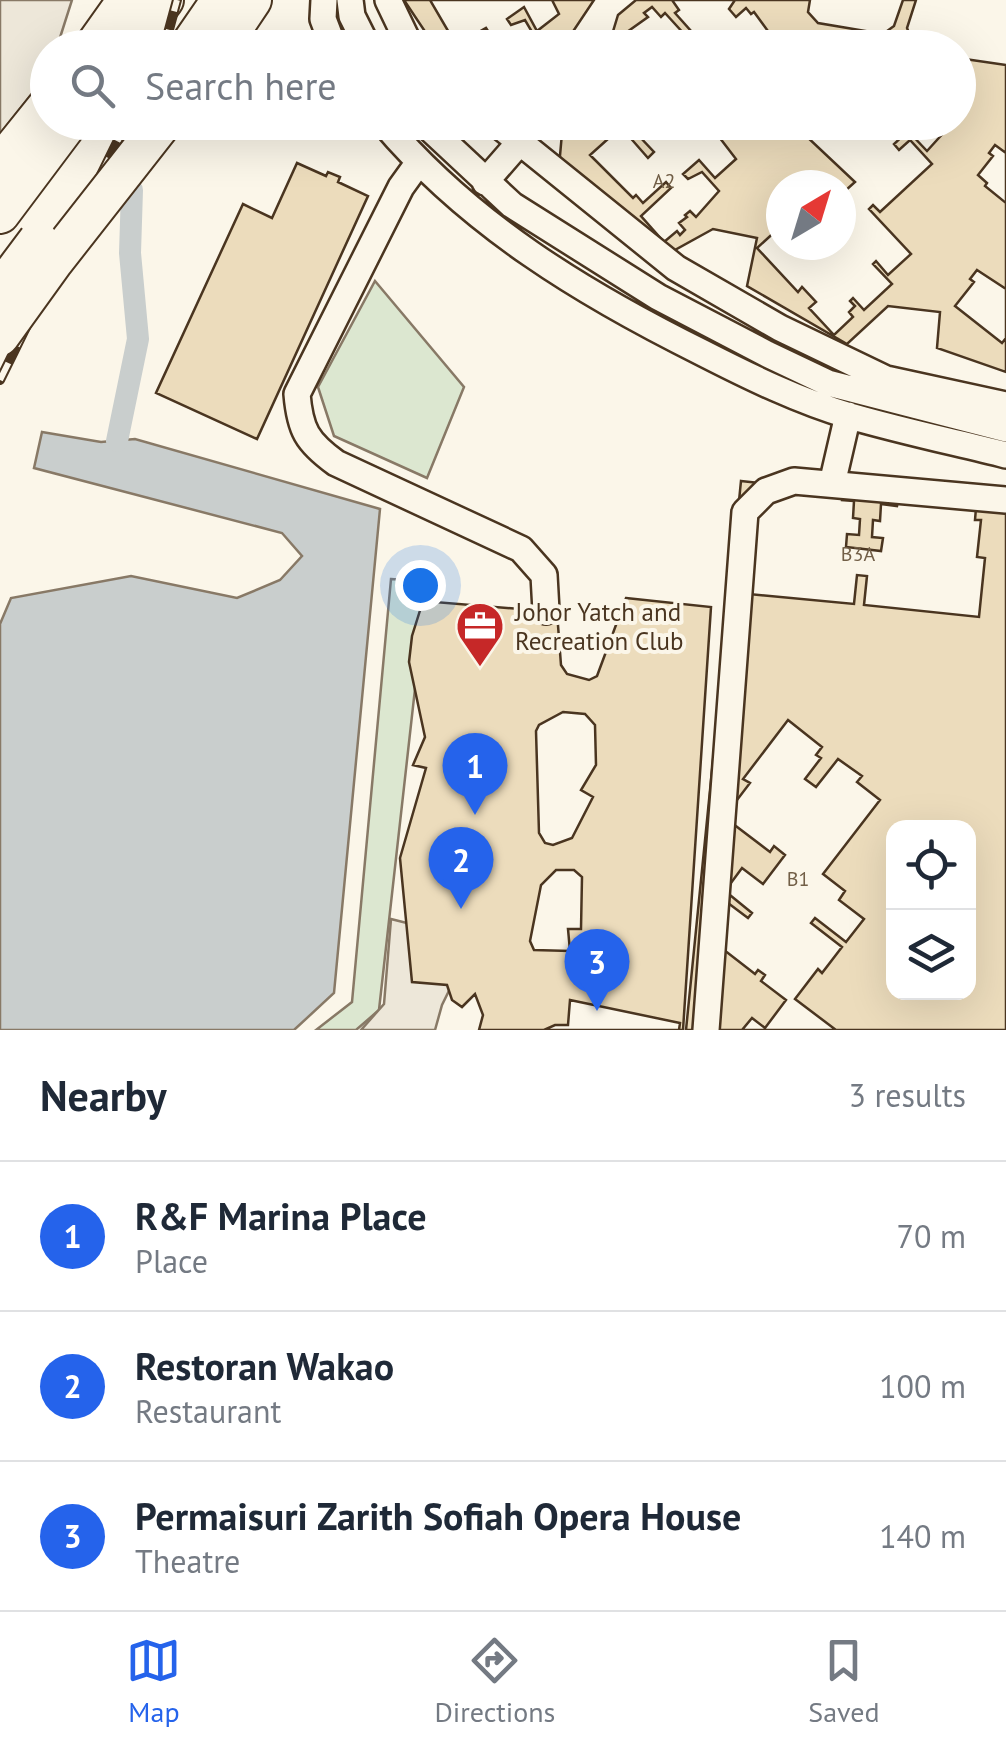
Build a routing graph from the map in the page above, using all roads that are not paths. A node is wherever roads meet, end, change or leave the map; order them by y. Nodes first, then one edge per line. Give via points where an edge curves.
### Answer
1 (127, 0) edge
2 (164, 0) edge
3 (221, 0) edge
4 (252, 0) edge
5 (324, 0) edge
6 (350, 0) edge
7 (388, 0) edge
8 (106, 30) edge
9 (141, 30) edge
10 (200, 30) edge
11 (232, 30) edge
12 (327, 30) edge
13 (359, 30) edge
14 (402, 30) edge
15 (30, 128) edge
16 (56, 140) edge
17 (120, 140) edge
18 (149, 140) edge
19 (398, 140) edge
20 (441, 140) edge
21 (516, 140) edge
22 (519, 143) junction
23 (419, 162) junction
24 (0, 165) edge
25 (484, 182) junction
26 (0, 214) edge
27 (578, 248) junction
28 (565, 275) junction
29 (0, 291) edge
30 (785, 319) junction
31 (0, 336) edge
32 (767, 354) junction
33 (1006, 405) edge
34 (848, 415) junction
35 (1006, 429) edge
36 (1006, 455) edge
37 (832, 484) junction
38 (1006, 500) edge
39 (546, 611) dead end
40 (706, 1030) edge

1 - 8 highway
2 - 9 highway
3 - 10 highway
4 - 11 highway
5 - 12 street
6 - 13 street
7 - 14 street
15 - 24 highway
16 - 26 highway
17 - 29 highway, bridge
18 - 31 highway, bridge
19 - 23 street
20 - 25 street
21 - 22 street
22 - 25 street
22 - 30 street via 676,268
23 - 28 street via 493,229
23 - 39 street via 298,394 300,420 313,446 336,463 521,549 544,575
25 - 27 street
27 - 28 street
27 - 32 street
28 - 34 street via 742,373
30 - 32 street
30 - 33 street via 886,379
32 - 35 street via 828,383
34 - 36 street
34 - 37 street
37 - 38 street
37 - 40 street via 794,481 766,492 745,512

